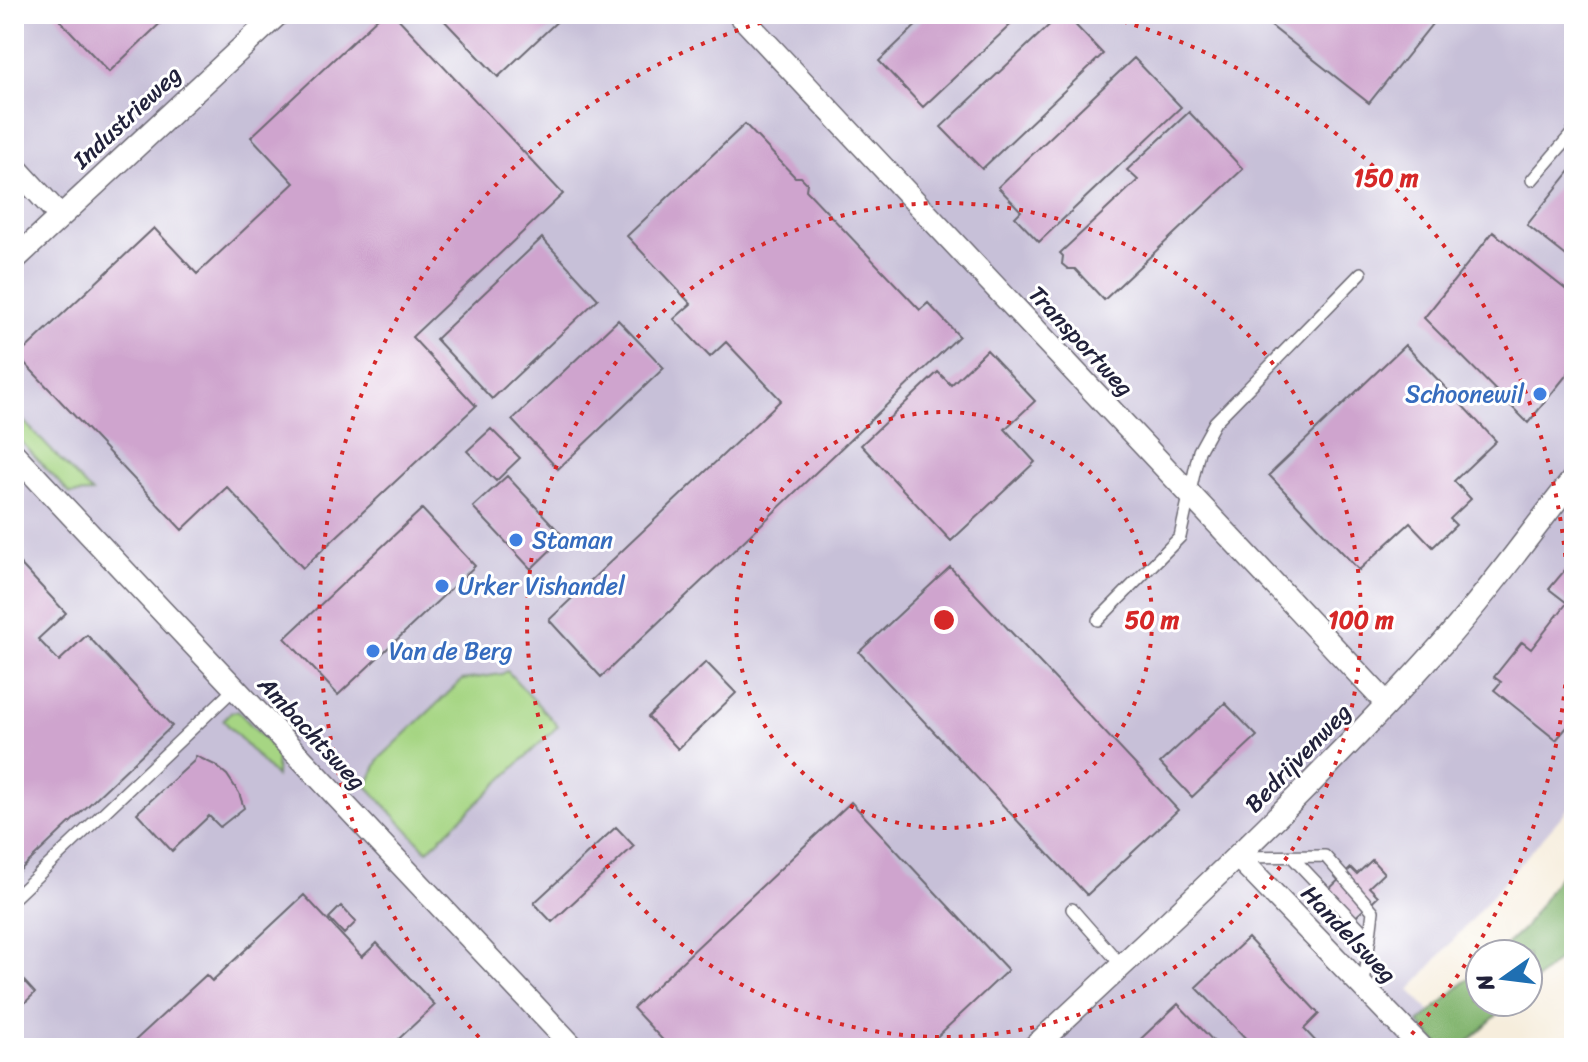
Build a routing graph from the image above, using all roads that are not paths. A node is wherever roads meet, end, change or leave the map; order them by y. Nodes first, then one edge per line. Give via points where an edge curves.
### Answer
1 (278, 14) edge
2 (739, 14) edge
3 (1574, 131) edge
4 (14, 166) edge
5 (1532, 180) dead end
6 (59, 215) junction
7 (14, 260) edge
8 (1361, 273) dead end
9 (14, 454) edge
10 (1574, 478) edge
11 (1188, 493) junction
12 (1098, 620) dead end
13 (234, 689) junction
14 (1387, 704) junction
15 (1238, 857) junction
16 (1293, 858) junction
17 (14, 898) edge
18 (1072, 909) dead end
19 (1370, 939) junction
20 (1122, 966) junction
21 (1364, 988) junction
22 (574, 1048) edge
23 (1033, 1048) edge
24 (1422, 1048) edge

1 - 6 street, Industrieweg
2 - 11 street, Transportweg
3 - 5 lane
4 - 6 street
6 - 7 street, Industrieweg
8 - 11 lane via 1215,422 1199,451
9 - 13 street, Ambachtsweg
10 - 14 street, Bedrijvenweg
11 - 12 lane via 1180,537
11 - 14 street, Transportweg
13 - 17 lane
13 - 22 street, Ambachtsweg
14 - 15 street, Bedrijvenweg
15 - 16 lane
15 - 20 street, Bedrijvenweg
15 - 21 street, Handelsweg
16 - 19 lane
16 - 19 lane via 1325,856 1373,911
18 - 20 lane
19 - 21 lane
20 - 23 street, Bedrijvenweg
21 - 24 street, Handelsweg

